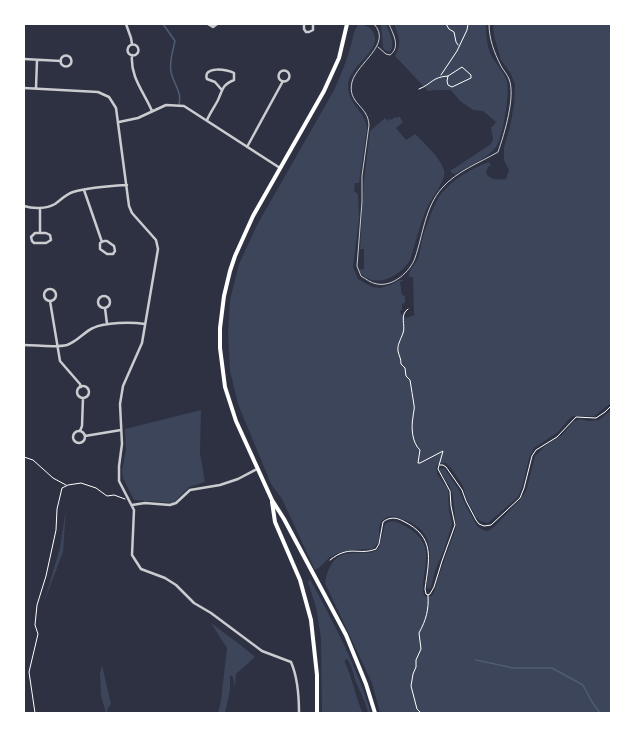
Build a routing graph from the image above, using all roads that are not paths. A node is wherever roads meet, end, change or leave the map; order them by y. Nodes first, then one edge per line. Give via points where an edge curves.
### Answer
1 (126, 24) edge
2 (208, 24) edge
3 (217, 24) edge
4 (304, 24) edge
5 (313, 24) edge
6 (347, 24) edge
7 (374, 24) edge
8 (389, 24) edge
9 (489, 24) edge
10 (132, 44) junction
11 (377, 47) junction
12 (132, 55) junction
13 (24, 60) edge
14 (37, 60) junction
15 (61, 61) junction
16 (283, 81) junction
17 (24, 88) edge
18 (36, 88) junction
19 (221, 89) junction
20 (152, 111) junction
21 (207, 120) junction
22 (119, 122) junction
23 (247, 147) junction
24 (280, 168) junction
25 (127, 186) junction
26 (84, 190) junction
27 (24, 206) edge
28 (40, 208) junction
29 (40, 233) junction
30 (102, 242) junction
31 (50, 301) junction
32 (105, 308) junction
33 (107, 324) junction
34 (145, 324) junction
35 (24, 344) edge
36 (57, 346) junction
37 (81, 387) junction
38 (83, 398) junction
39 (121, 430) junction
40 (80, 431) junction
41 (85, 436) junction
42 (257, 469) junction
43 (272, 500) junction
44 (132, 505) junction
45 (299, 713) edge
46 (317, 713) edge
47 (375, 713) edge

1 - 10 street
2 - 3 street via 213,27
4 - 5 street via 304,29 308,32 313,30
6 - 24 main road via 339,58 327,84
7 - 11 lane via 380,39
8 - 11 lane via 396,47 393,53 386,54
9 - 11 lane via 493,49 509,78 512,93 498,152 474,164 442,188 433,200 409,268 400,278 378,284 361,276 357,266 362,176 369,118 351,93 352,81
10 - 12 street via 127,50
10 - 12 street via 138,49
12 - 20 street via 132,70
13 - 14 street
14 - 15 street
14 - 18 street
15 - 15 street via 67,66 71,61 66,56
16 - 16 street via 290,77 286,71 280,74 279,78
16 - 23 street
17 - 18 street
18 - 22 street via 98,92 106,95 116,108
19 - 19 street via 234,80 234,73 229,70 207,72 207,79 215,82
19 - 21 street
20 - 21 street via 166,105 184,106
20 - 22 street via 138,118
21 - 23 street
22 - 25 street
23 - 24 street
24 - 42 main road via 253,216 235,256 225,289 220,328 227,395
25 - 26 street
25 - 34 street via 132,213 156,240 158,249
26 - 28 street via 67,194 55,204
26 - 30 street
27 - 28 street
28 - 29 street
29 - 29 street via 32,236 35,244 50,241 49,234
30 - 30 street via 101,250 109,254 114,252 113,245 107,241
31 - 31 street via 56,295 49,289 44,297
31 - 36 street
32 - 32 street via 110,302 109,298 104,296 100,298 99,304
32 - 33 street
33 - 34 street
33 - 36 street via 94,328 67,345
34 - 39 street via 142,343 122,390
35 - 36 street
36 - 37 street via 60,361
37 - 38 street via 78,393 79,397
37 - 38 street via 87,388 89,392
38 - 40 street
39 - 41 street
39 - 44 street via 118,481
40 - 41 street
40 - 41 street via 75,433 74,440 81,442
42 - 43 main road
42 - 44 street via 220,485 190,490 170,505
43 - 46 main road via 275,522 300,580 311,620 317,675
43 - 47 main road via 346,635
44 - 45 street via 132,555 141,569 165,578 194,603 262,651 291,662 297,683

